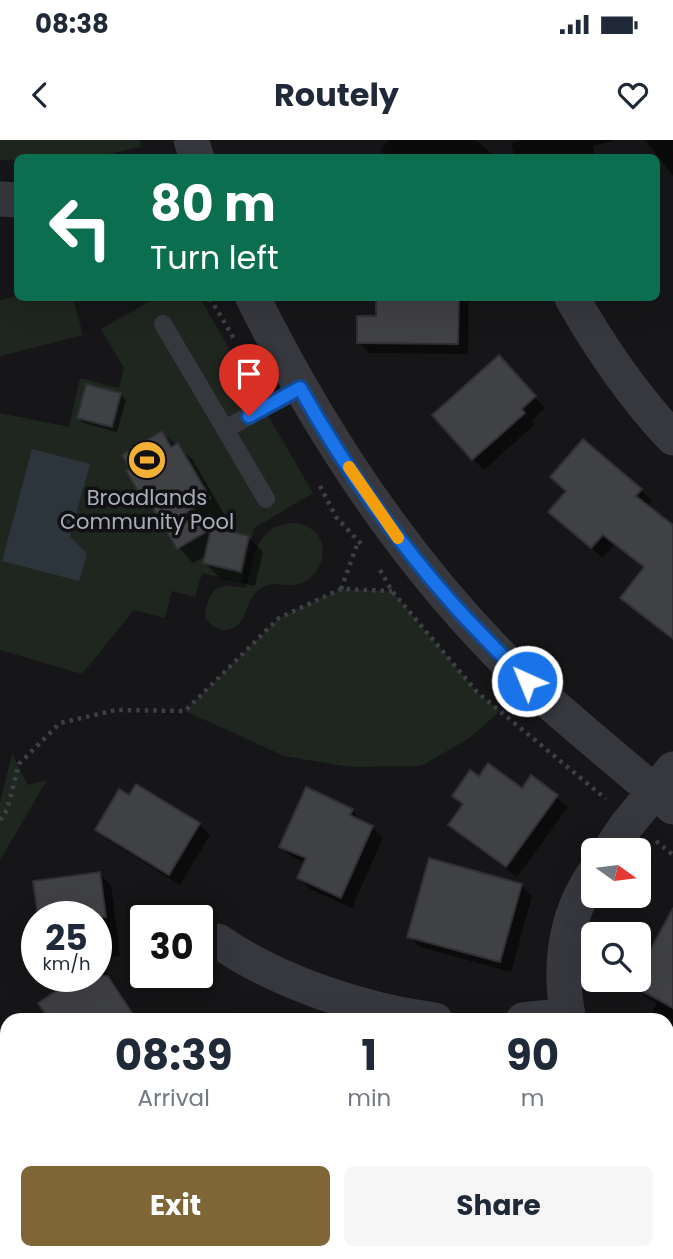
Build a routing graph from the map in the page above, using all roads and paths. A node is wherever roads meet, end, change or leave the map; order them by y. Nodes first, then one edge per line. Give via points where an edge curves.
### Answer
1 (255, 301) edge
2 (574, 301) edge
3 (163, 324) dead end
4 (300, 388) junction
5 (225, 429) junction
6 (673, 438) edge
7 (266, 499) dead end
8 (358, 542) dead end
9 (341, 589) junction
10 (392, 591) dead end
11 (667, 789) edge
12 (0, 820) edge
13 (621, 838) edge
14 (581, 896) edge
15 (218, 942) dead end
16 (403, 1013) edge
17 (567, 1013) edge

1 - 4 street
2 - 6 street via 623,381
3 - 5 lane
4 - 5 lane
4 - 11 street via 363,489 453,604 527,681 612,757
5 - 7 lane
8 - 9 path
9 - 10 path
9 - 12 path via 279,618 184,711 116,710 60,723 19,764
11 - 13 street
14 - 17 street via 568,929 562,977
15 - 16 street via 295,983

